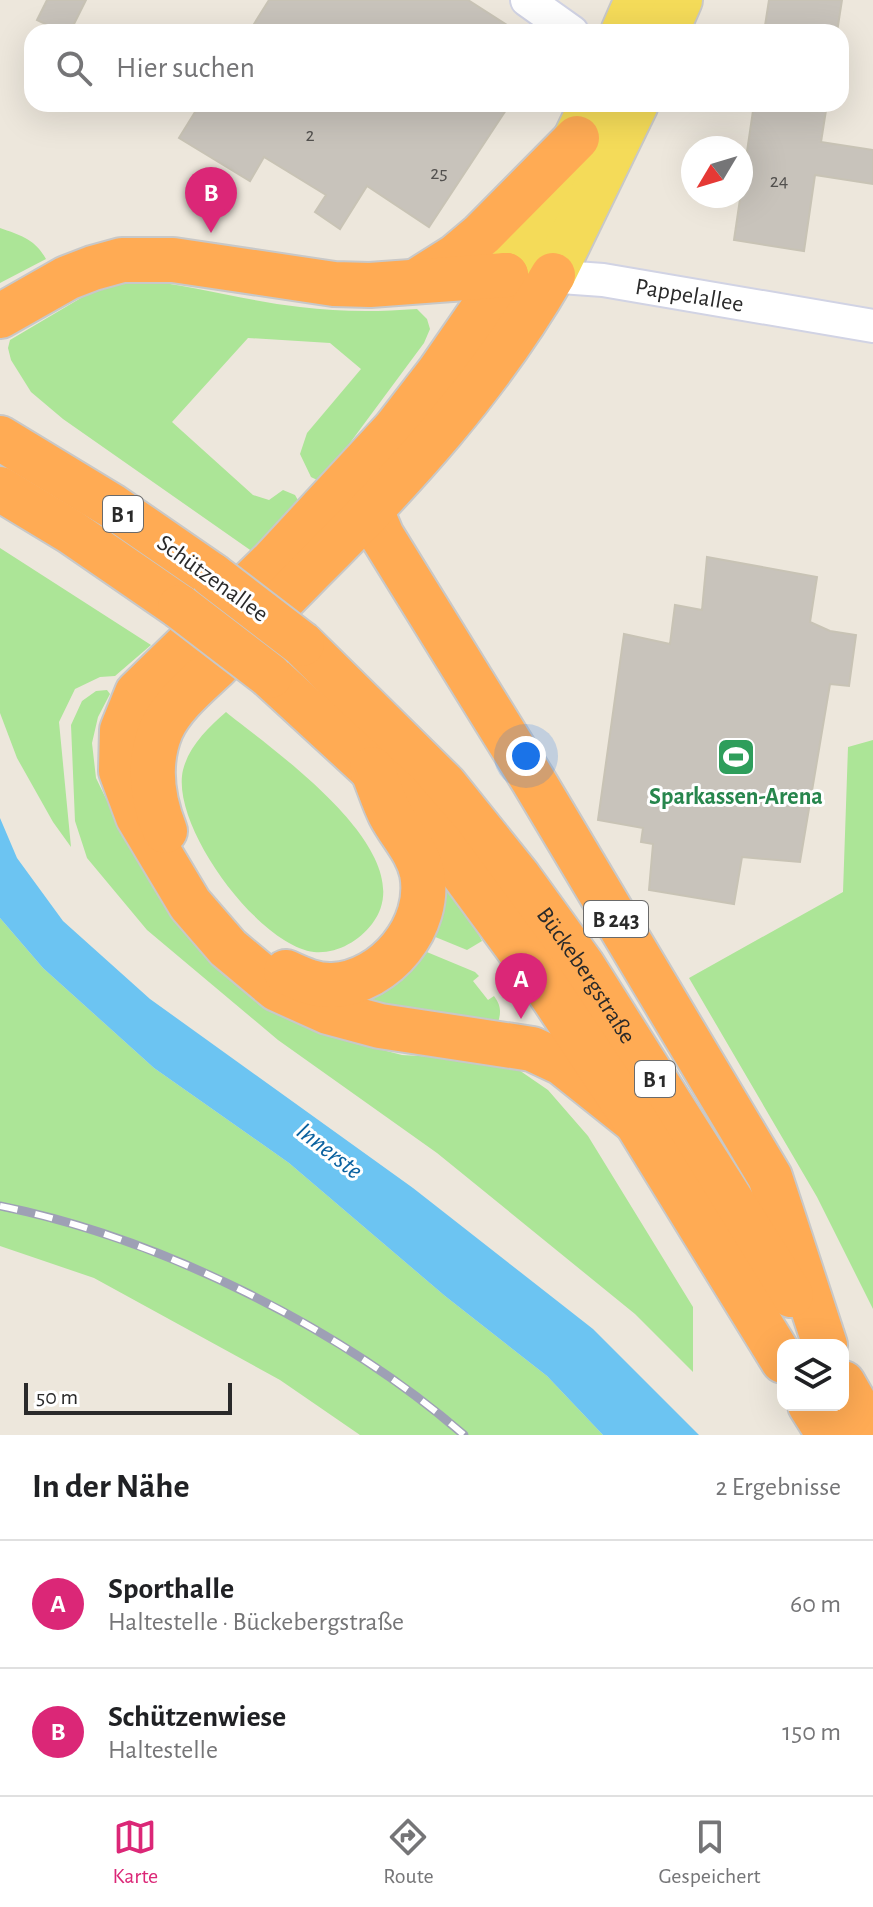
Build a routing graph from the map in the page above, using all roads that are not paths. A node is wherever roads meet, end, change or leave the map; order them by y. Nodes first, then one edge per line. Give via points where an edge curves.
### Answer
1 (527, 0) edge
2 (637, 0) edge
3 (680, 0) edge
4 (561, 24) edge
5 (626, 24) edge
6 (670, 24) edge
7 (632, 112) edge
8 (584, 121) edge
9 (506, 275) junction
10 (553, 275) junction
11 (417, 280) junction
12 (0, 316) edge
13 (873, 326) edge
14 (0, 438) edge
15 (0, 489) edge
16 (371, 510) junction
17 (302, 644) joint
18 (270, 676) joint
19 (372, 769) junction
20 (636, 1122) junction
21 (819, 1339) edge
22 (821, 1339) edge
23 (777, 1351) edge
24 (849, 1393) edge
25 (814, 1411) edge
26 (829, 1435) edge
27 (873, 1435) edge

1 - 4 street
2 - 5 main road
3 - 6 main road
7 - 10 main road
8 - 9 main road
8 - 11 highway via 482,234
9 - 10 street, Pappelallee
9 - 11 highway
9 - 20 highway via 395,429 273,561 137,693 122,730 121,771 131,804 190,904 228,948 277,989 328,1012 380,1026 532,1049 562,1063
10 - 13 street, Pappelallee
10 - 16 highway via 463,407
11 - 12 highway via 334,284 173,260 122,260 67,278
14 - 17 highway, Schützenallee / B 1, bridge via 112,506
15 - 18 highway, Schützenallee / B 1, bridge via 180,607
16 - 19 highway via 176,708 162,728 153,768 164,830 201,891 261,955 319,984 344,984 384,966 411,934 420,912 419,862 390,814
16 - 22 highway, B 243 via 770,1177
17 - 21 highway, Bückebergstraße / B 1 via 445,785 533,897 637,1050
18 - 19 highway, Bückebergstraße / B 1
19 - 20 highway, Bückebergstraße / B 1 via 451,857
20 - 23 highway, Bückebergstraße / B 1
24 - 27 highway
25 - 26 highway

